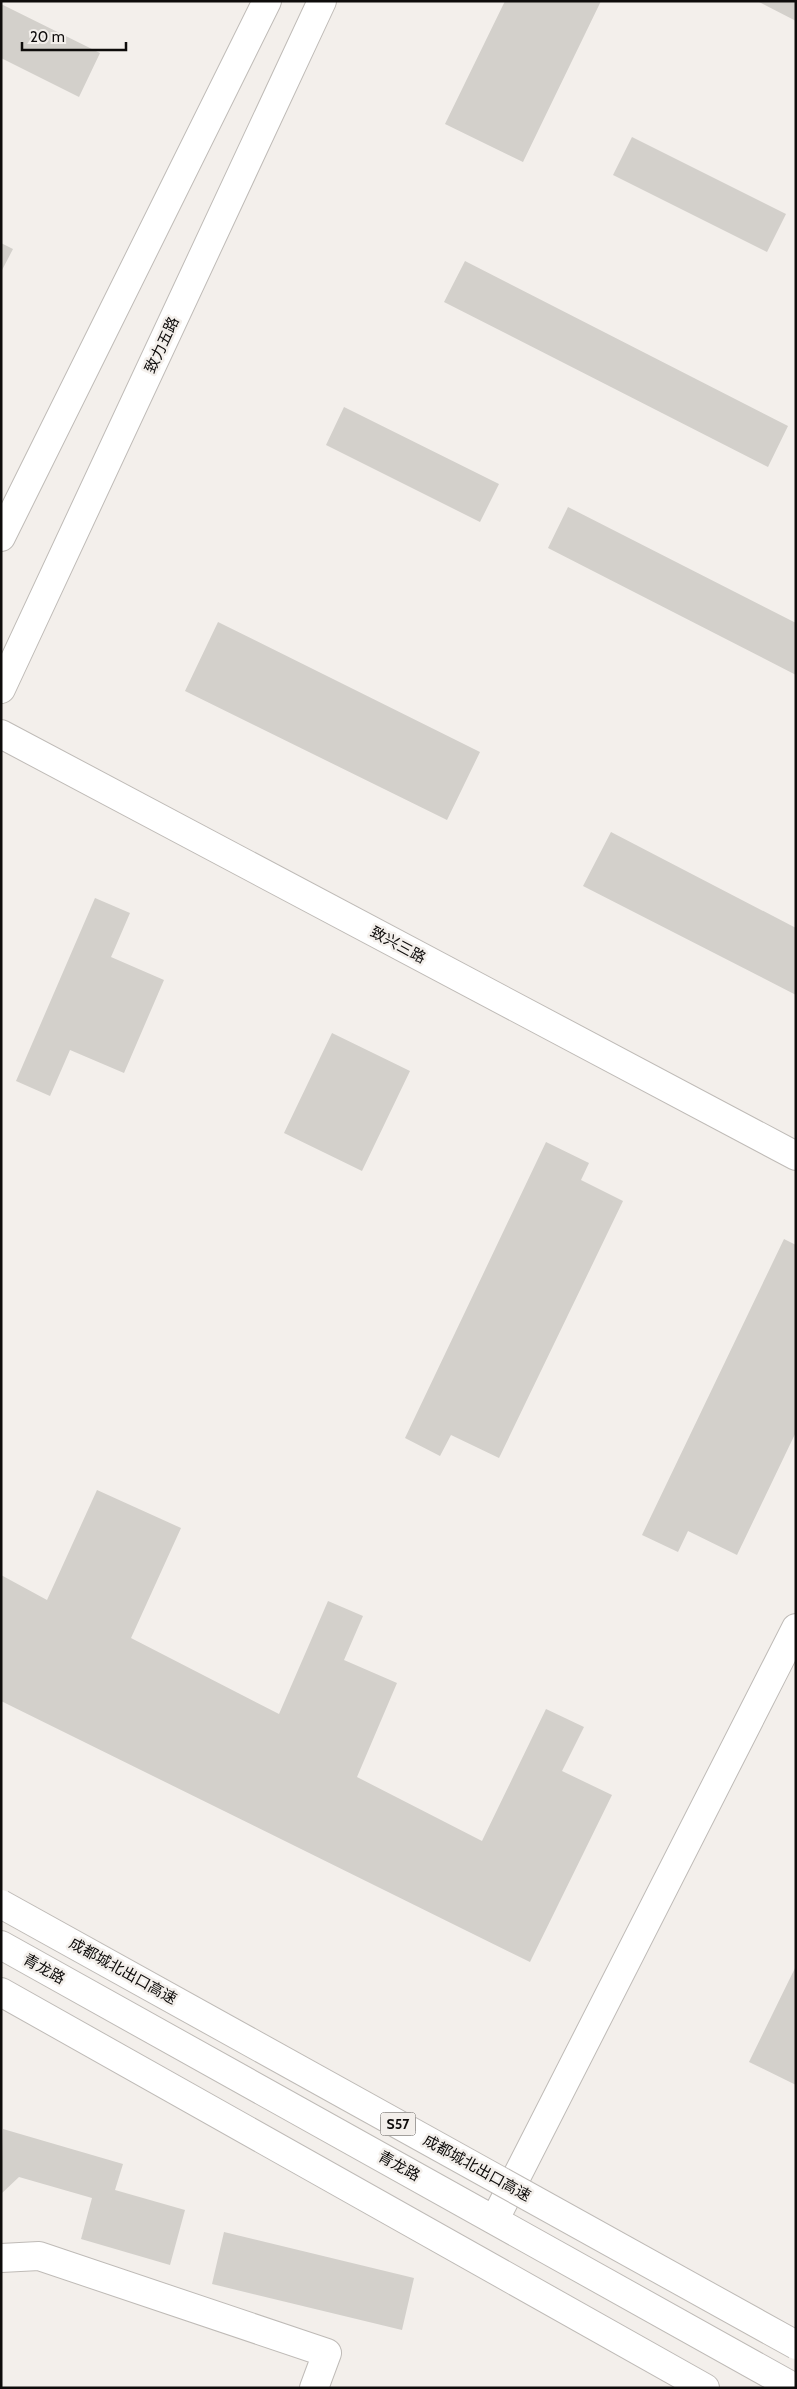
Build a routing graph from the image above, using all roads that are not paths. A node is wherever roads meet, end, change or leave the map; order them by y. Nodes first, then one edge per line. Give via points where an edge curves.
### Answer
1 (267, 1) edge
2 (322, 1) edge
3 (1, 537) edge
4 (1, 689) edge
5 (1, 734) edge
6 (796, 1156) edge
7 (796, 1628) edge
8 (1, 1904) edge
9 (1, 1945) edge
10 (1, 1992) edge
11 (495, 2219) junction
12 (1, 2258) edge
13 (796, 2345) edge
14 (314, 2388) edge
15 (705, 2388) edge
16 (795, 2388) edge

1 - 3 main road
2 - 4 main road, 致力五路
5 - 6 main road, 致兴三路
7 - 11 main road
8 - 13 main road, 成都城北出口高速 / S57, bridge
9 - 11 main road, 青龙路
10 - 15 main road
11 - 16 main road, 青龙路
12 - 14 main road via 39,2256 327,2353

